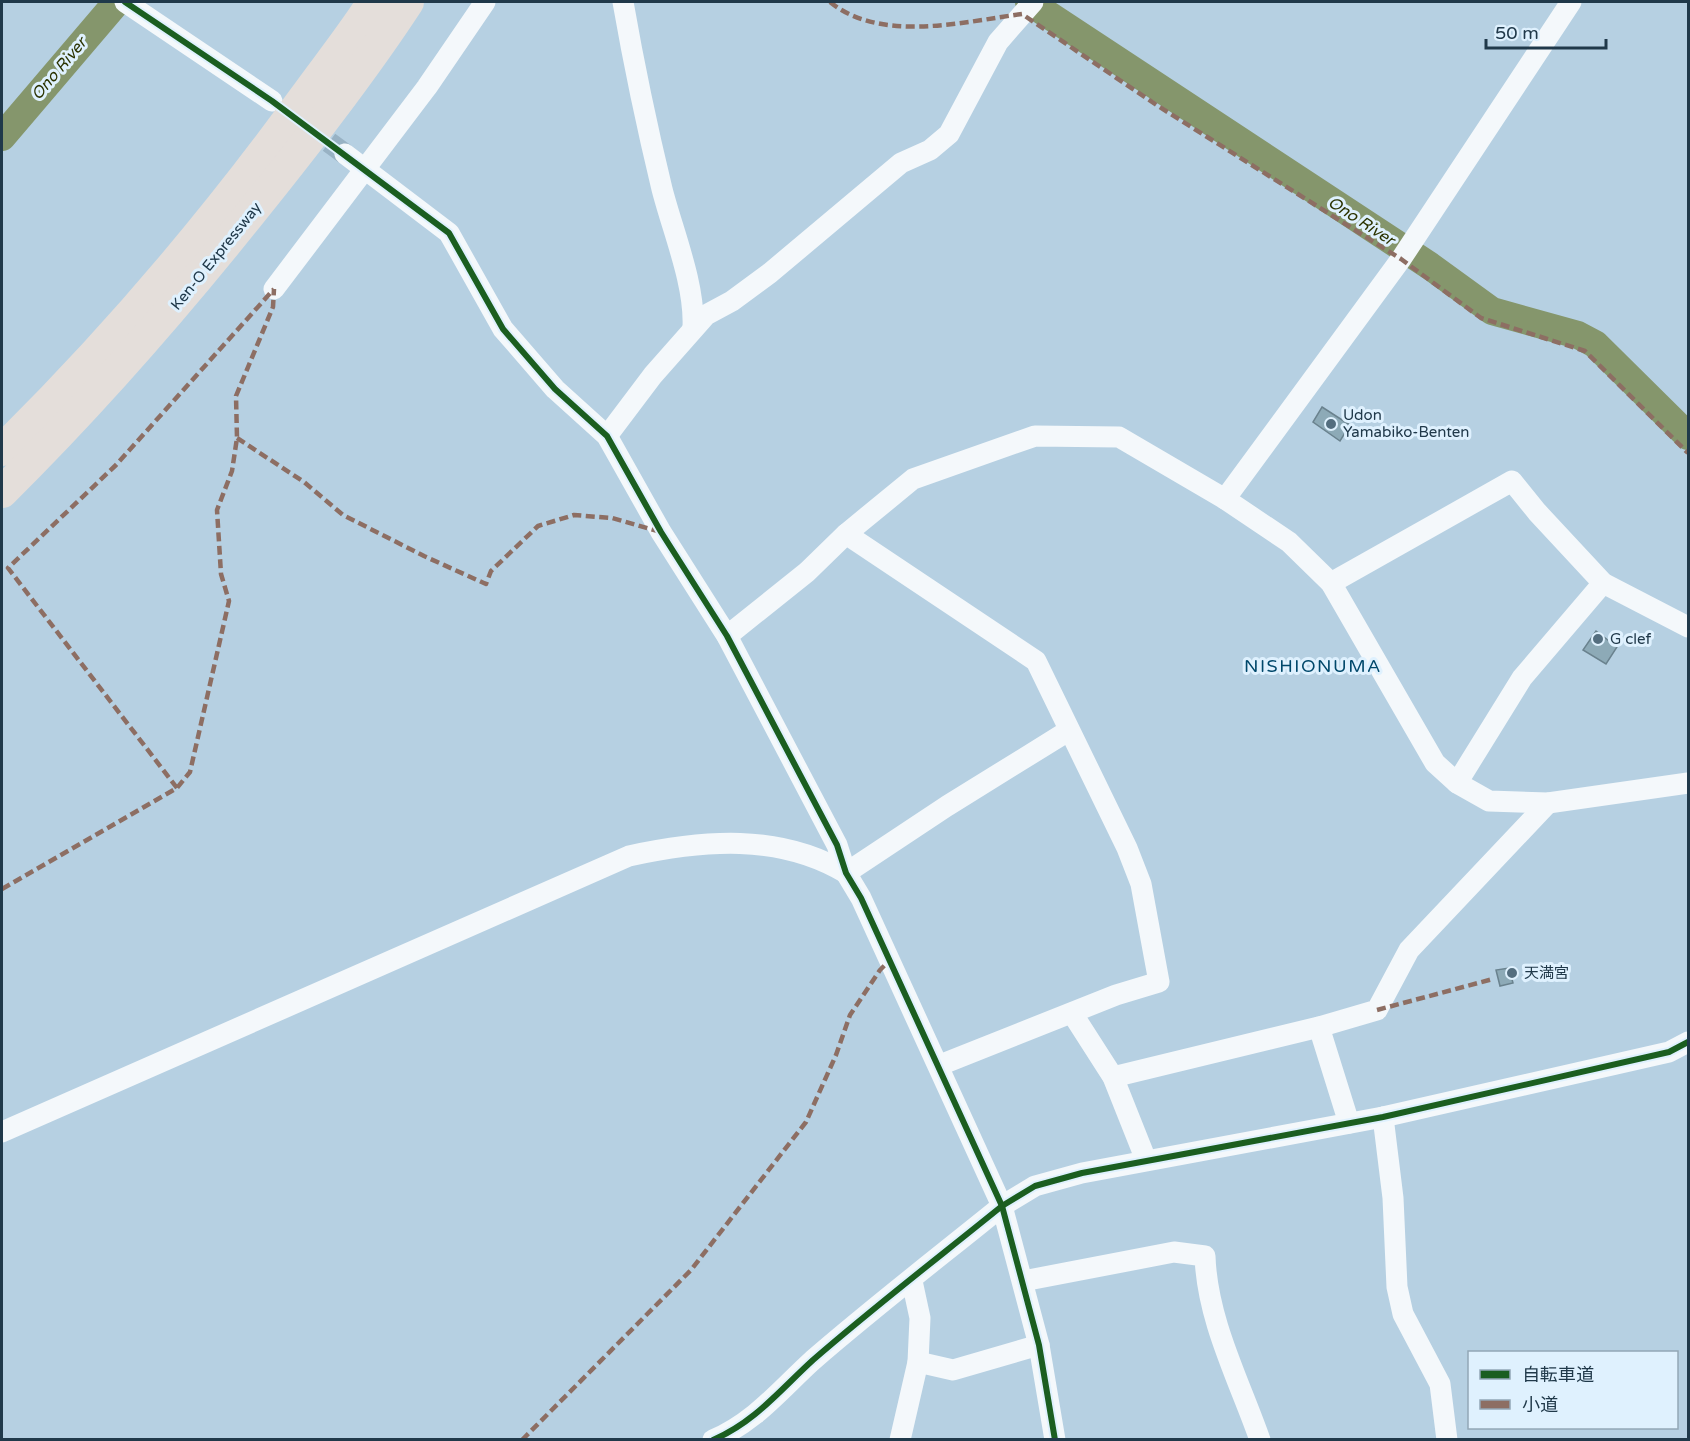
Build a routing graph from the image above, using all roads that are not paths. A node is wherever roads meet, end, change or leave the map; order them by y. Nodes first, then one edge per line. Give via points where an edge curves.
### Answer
1 (373, 2) edge
2 (408, 2) edge
3 (485, 2) edge
4 (623, 2) edge
5 (1571, 2) edge
6 (127, 3) edge
7 (1028, 7) edge
8 (272, 101) dead end
9 (345, 154) tunnel mouth
10 (366, 169) junction
11 (274, 289) dead end
12 (693, 327) junction
13 (607, 436) junction
14 (2, 450) edge
15 (2, 492) edge
16 (1225, 499) junction
17 (846, 534) junction
18 (1331, 584) junction
19 (1603, 584) junction
20 (1689, 627) edge
21 (727, 636) junction
22 (1068, 731) junction
23 (1457, 783) junction
24 (1689, 783) edge
25 (1548, 803) junction
26 (846, 873) junction
27 (1072, 1013) junction
28 (1319, 1027) junction
29 (1689, 1042) edge
30 (940, 1065) junction
31 (1113, 1077) junction
32 (1383, 1117) junction
33 (1349, 1123) junction
34 (2, 1132) edge
35 (1146, 1160) junction
36 (1002, 1206) junction
37 (912, 1281) junction
38 (1023, 1281) junction
39 (1039, 1345) junction
40 (918, 1362) junction
41 (712, 1440) edge
42 (900, 1440) edge
43 (1055, 1440) edge
44 (1260, 1440) edge
45 (1447, 1440) edge

1 - 14 highway, Ken-O Expressway via 213,217 127,319
2 - 15 highway, Ken-O Expressway via 306,144 149,337
3 - 10 street
4 - 12 street via 647,124 694,307
5 - 16 street via 1401,259
6 - 8 street
7 - 12 street via 998,42 949,134 930,150 885,175 770,273
9 - 10 street
10 - 11 street
10 - 13 street via 450,233 503,329 555,389
12 - 13 street
13 - 21 street via 661,532
16 - 17 street via 1119,437 1035,435 913,479
16 - 18 street via 1289,542
17 - 21 street via 807,572
17 - 22 street via 1036,661
18 - 19 street via 1512,481
18 - 23 street via 1436,763
19 - 20 street
19 - 23 street via 1522,678
21 - 26 street via 837,845
22 - 26 street
22 - 27 street via 1141,884 1158,982
23 - 25 street via 1489,801
24 - 25 street
25 - 28 street via 1409,950 1377,1010
26 - 30 street
26 - 34 street via 794,849 727,842 679,845 629,856
27 - 30 street
27 - 31 street
28 - 31 street
28 - 33 street
29 - 32 street via 1669,1052
30 - 36 street
31 - 35 street
32 - 33 street
32 - 45 street via 1402,1314 1440,1384
33 - 35 street
35 - 36 street via 1035,1186
36 - 37 street
36 - 38 street
37 - 40 street via 920,1318
37 - 41 street via 813,1360 758,1414
38 - 39 street
38 - 44 street via 1174,1251 1205,1256 1206,1282 1220,1329
39 - 40 street via 953,1370
39 - 43 street
40 - 42 street

